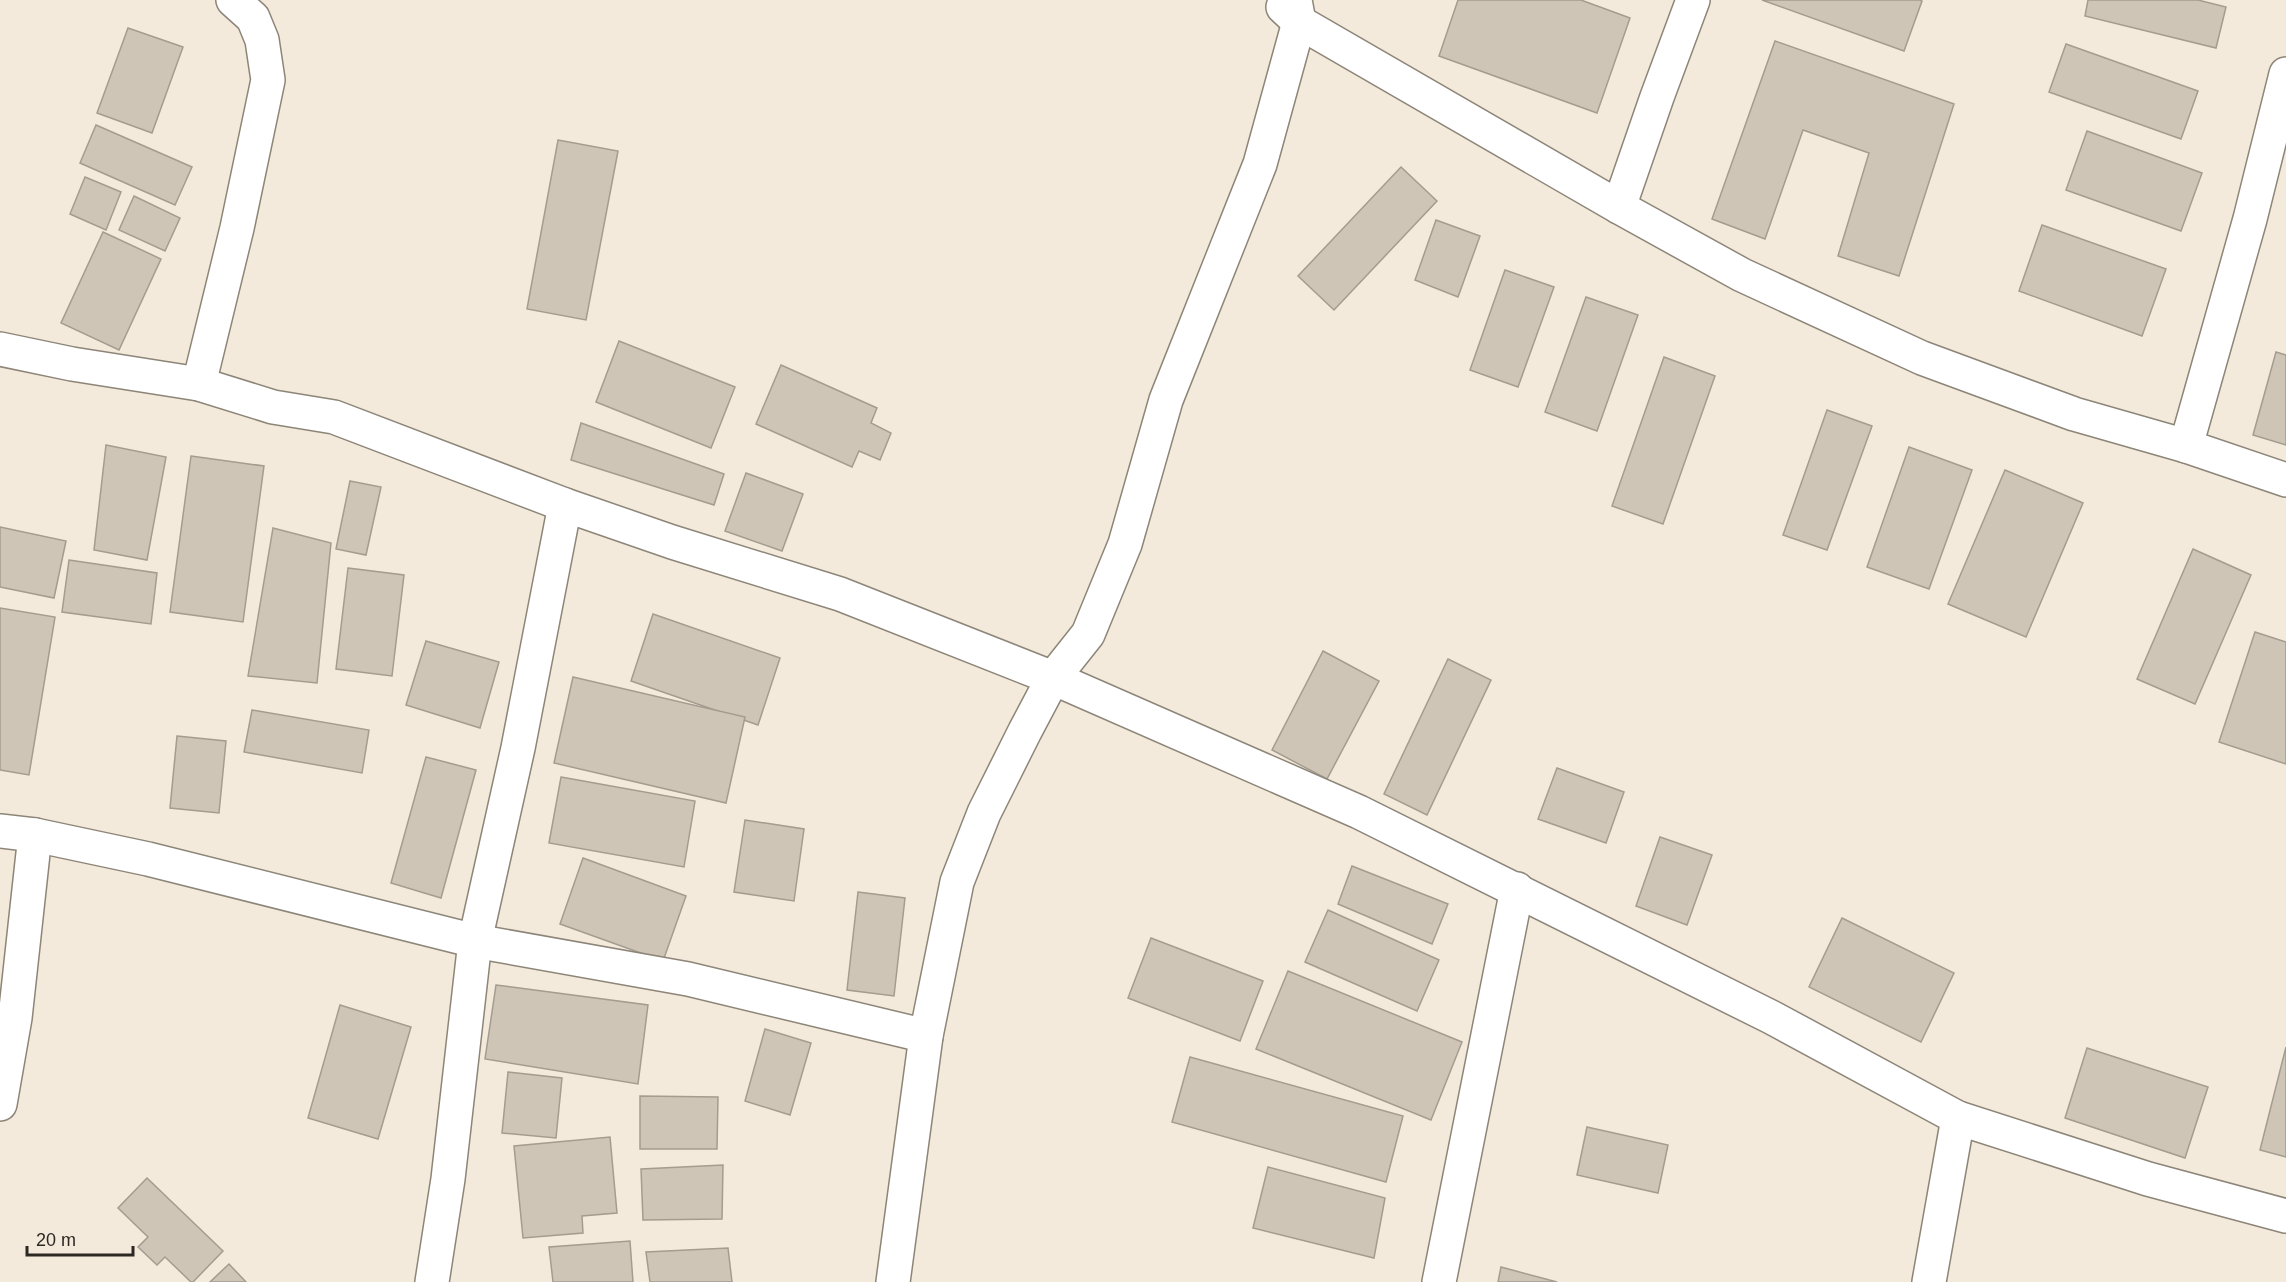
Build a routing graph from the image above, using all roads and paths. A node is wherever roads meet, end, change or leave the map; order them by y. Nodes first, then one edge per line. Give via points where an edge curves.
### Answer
1 (233, 0) edge
2 (1275, 0) edge
3 (1693, 0) edge
4 (1297, 11) edge
5 (2286, 74) edge
6 (1619, 207) junction
7 (0, 349) edge
8 (199, 384) junction
9 (2186, 446) junction
10 (2286, 480) edge
11 (566, 505) junction
12 (1053, 678) junction
13 (0, 831) edge
14 (35, 836) junction
15 (1517, 889) junction
16 (475, 941) junction
17 (926, 1036) junction
18 (0, 1104) edge
19 (1958, 1118) junction
20 (2286, 1216) edge
21 (432, 1282) edge
22 (892, 1282) edge
23 (1438, 1282) edge
24 (1929, 1282) edge

1 - 8 street via 253,18 258,29 268,80
2 - 4 street
3 - 6 street
4 - 6 street
4 - 12 street via 1260,164 1166,400 1125,544 1088,634
5 - 9 street
6 - 9 street via 1742,275 1922,358 2074,414
7 - 8 street
8 - 11 street via 273,406 334,417
9 - 10 street
11 - 12 street via 840,594
11 - 16 street
12 - 15 street via 1359,812
12 - 17 street via 984,813 957,882
13 - 14 street
14 - 16 street via 148,859
14 - 18 street via 15,1018
15 - 19 street via 1771,1017
15 - 23 street
16 - 17 street via 688,979
16 - 21 street
17 - 22 street
19 - 20 street via 2148,1179
19 - 24 street

